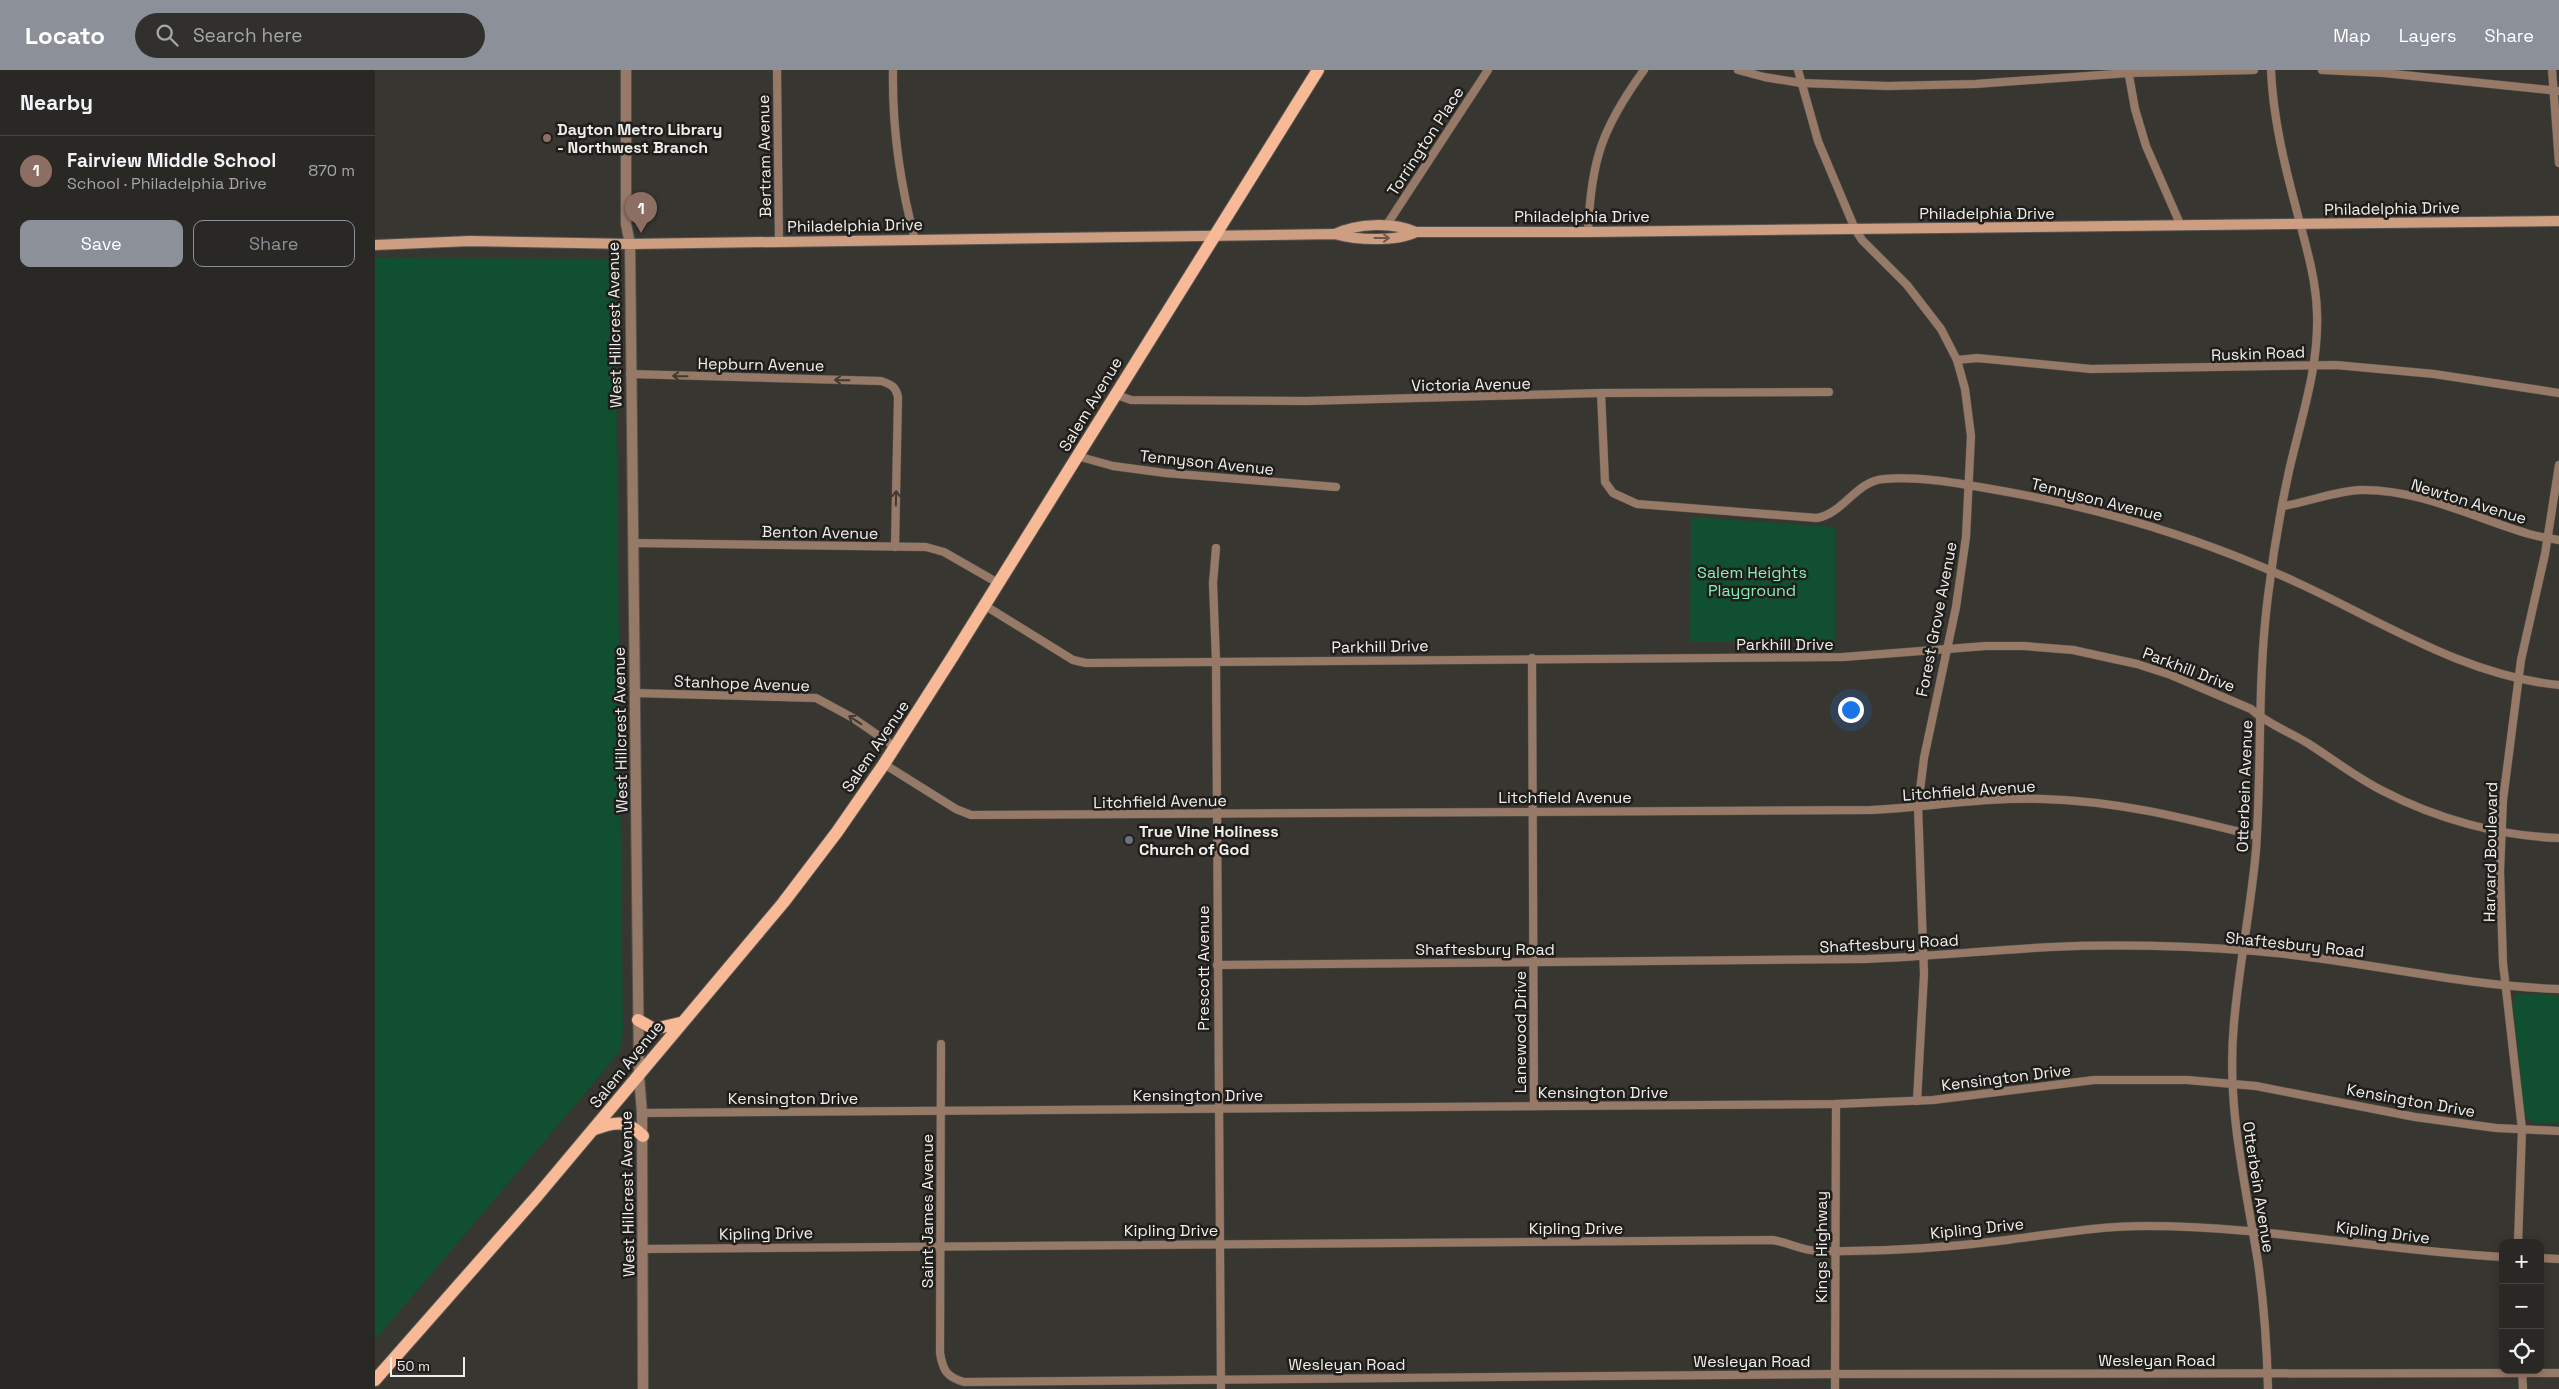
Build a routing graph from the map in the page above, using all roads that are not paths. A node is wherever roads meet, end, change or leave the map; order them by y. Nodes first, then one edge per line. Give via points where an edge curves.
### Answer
1 (626, 70) edge
2 (777, 70) edge
3 (893, 70) edge
4 (1318, 70) edge
5 (1487, 70) edge
6 (1644, 70) edge
7 (1738, 70) edge
8 (1798, 70) edge
9 (2254, 70) edge
10 (2271, 70) edge
11 (2321, 70) edge
12 (2552, 70) edge
13 (2128, 71) edge
14 (1801, 83) junction
15 (2556, 91) edge
16 (2559, 164) edge
17 (2559, 221) edge
18 (2300, 224) junction
19 (1386, 226) junction
20 (2181, 226) junction
21 (1855, 229) junction
22 (1416, 232) junction
23 (1588, 232) junction
24 (1335, 234) junction
25 (1216, 235) junction
26 (915, 240) junction
27 (779, 241) junction
28 (630, 244) junction
29 (375, 245) edge
30 (1957, 360) junction
31 (2315, 365) junction
32 (630, 374) junction
33 (1829, 392) dead end
34 (1601, 393) junction
35 (2559, 393) edge
36 (1114, 394) junction
37 (1077, 456) junction
38 (2559, 465) edge
39 (1970, 485) junction
40 (1336, 487) dead end
41 (2283, 506) junction
42 (2548, 538) junction
43 (2559, 540) edge
44 (633, 543) junction
45 (895, 547) junction
46 (1216, 548) dead end
47 (2271, 571) junction
48 (998, 584) junction
49 (984, 605) junction
50 (1947, 650) junction
51 (1532, 658) junction
52 (1216, 662) junction
53 (2518, 678) junction
54 (2559, 685) edge
55 (634, 693) junction
56 (2260, 717) junction
57 (895, 747) junction
58 (884, 764) junction
59 (1918, 806) junction
60 (1533, 810) junction
61 (1217, 814) junction
62 (2501, 831) junction
63 (2257, 836) junction
64 (2559, 838) edge
65 (2244, 951) junction
66 (1924, 957) junction
67 (1534, 963) junction
68 (1217, 965) junction
69 (2506, 986) junction
70 (2559, 989) edge
71 (638, 1020) junction
72 (681, 1023) junction
73 (941, 1044) dead end
74 (639, 1076) junction
75 (2232, 1084) junction
76 (1917, 1100) junction
77 (1835, 1104) junction
78 (1534, 1106) junction
79 (1218, 1108) junction
80 (941, 1110) junction
81 (642, 1113) junction
82 (595, 1128) junction
83 (2522, 1130) junction
84 (2559, 1131) edge
85 (643, 1136) junction
86 (2252, 1230) junction
87 (2518, 1239) edge
88 (1219, 1244) junction
89 (942, 1245) junction
90 (644, 1249) junction
91 (1835, 1251) junction
92 (2499, 1257) edge
93 (2544, 1258) edge
94 (2559, 1259) edge
95 (2499, 1372) edge
96 (2267, 1373) junction
97 (2544, 1373) edge
98 (2559, 1373) edge
99 (1836, 1374) junction
100 (2522, 1374) edge
101 (947, 1376) joint
102 (1221, 1379) junction
103 (375, 1380) edge
104 (643, 1389) edge
105 (1221, 1389) edge
106 (1835, 1389) edge
107 (2267, 1389) edge
108 (2523, 1389) edge

1 - 28 street, West Hillcrest Avenue via 626,224
2 - 27 street, Bertram Avenue
3 - 26 street via 894,125 900,172
4 - 25 main road, Salem Avenue
5 - 19 street, Torrington Place
6 - 23 street via 1612,118 1597,156 1590,192
7 - 14 street
8 - 14 street, Forest Grove Avenue
9 - 13 street
10 - 18 street, Otterbein Avenue via 2277,124
11 - 15 street via 2384,73
12 - 15 street
13 - 14 street via 1917,86
13 - 20 street via 2146,146
14 - 21 street, Forest Grove Avenue via 1818,141
15 - 16 street
17 - 18 main road, Philadelphia Drive
18 - 20 main road, Philadelphia Drive
18 - 31 street, Otterbein Avenue via 2315,292
19 - 22 main road, Philadelphia Drive via 1404,226
19 - 24 main road, Philadelphia Drive via 1348,228
20 - 21 main road, Philadelphia Drive
21 - 23 main road, Philadelphia Drive
21 - 30 street, Forest Grove Avenue via 1923,304
22 - 23 main road, Philadelphia Drive
24 -> 22 main road, Philadelphia Drive via 1347,238 1405,238
24 - 25 main road, Philadelphia Drive
25 - 26 main road, Philadelphia Drive
25 - 36 main road, Salem Avenue
26 - 27 main road, Philadelphia Drive
27 - 28 main road, Philadelphia Drive
28 - 29 main road, Philadelphia Drive via 470,241
28 - 32 street, West Hillcrest Avenue
30 - 31 street, Ruskin Road via 1977,358 2091,369
30 - 39 street, Forest Grove Avenue via 1969,411
31 - 35 street, Ruskin Road via 2434,374
31 - 41 street, Otterbein Avenue
32 - 44 street, West Hillcrest Avenue
45 -> 32 street, Hepburn Avenue via 898,397 891,384 881,380
33 - 34 street, Victoria Avenue
34 - 36 street, Victoria Avenue via 1306,400 1131,400
34 - 39 street, Tennyson Avenue via 1605,482 1613,493 1637,504 1817,518 1831,513 1863,486 1878,480
36 - 37 main road, Salem Avenue
37 - 40 street, Tennyson Avenue via 1113,466 1165,473
37 - 48 main road, Salem Avenue
38 - 42 street, Harvard Boulevard
39 - 47 street, Tennyson Avenue via 2103,512 2189,538
39 - 50 street, Forest Grove Avenue via 1966,537
41 - 42 street, Newton Avenue via 2341,492 2385,492 2452,507
41 - 47 street, Otterbein Avenue
42 - 43 street, Newton Avenue
42 - 53 street, Harvard Boulevard
44 - 45 street, Benton Avenue
44 - 55 street, West Hillcrest Avenue
45 - 48 street, Benton Avenue via 926,547 944,552
46 - 52 street, Prescott Avenue via 1213,583
47 - 53 street, Tennyson Avenue via 2461,660
47 - 56 street, Otterbein Avenue
48 - 49 main road, Salem Avenue
49 - 52 street, Parkhill Drive via 1080,662
49 - 57 main road, Salem Avenue
50 - 51 street, Parkhill Drive via 1843,657
50 - 56 street, Parkhill Drive via 2024,646 2109,656 2193,683 2251,709
50 - 59 street, Forest Grove Avenue via 1927,742
51 - 52 street, Parkhill Drive
51 - 60 street, Lanewood Drive
52 - 61 street, Prescott Avenue
53 - 54 street, Tennyson Avenue
53 - 62 street, Harvard Boulevard
57 -> 55 street, Stanhope Avenue via 853,718 815,698
55 - 71 street, West Hillcrest Avenue
56 - 62 street, Parkhill Drive via 2360,778 2408,803
56 - 63 street, Otterbein Avenue
57 - 58 main road, Salem Avenue
58 - 61 street, Litchfield Avenue via 967,815
58 - 72 main road, Salem Avenue via 783,903
59 - 60 street, Litchfield Avenue via 1871,810
59 - 63 street, Litchfield Avenue via 2008,799 2086,801 2160,812
59 - 66 street, Forest Grove Avenue
60 - 61 street, Litchfield Avenue
60 - 67 street, Lanewood Drive
61 - 68 street, Prescott Avenue
62 - 64 street, Parkhill Drive
62 - 69 street, Harvard Boulevard via 2501,927
63 - 65 street, Otterbein Avenue
65 - 66 street, Shaftesbury Road via 2158,946 2052,947
65 - 69 street, Shaftesbury Road via 2347,962
65 - 75 street, Otterbein Avenue via 2234,1023
66 - 67 street, Shaftesbury Road
66 - 76 street, Forest Grove Avenue
67 - 68 street, Shaftesbury Road
67 - 78 street, Lanewood Drive
68 - 79 street, Prescott Avenue
69 - 70 street, Shaftesbury Road
69 - 83 street, Harvard Boulevard
71 - 72 main road via 654,1029
71 - 74 street, West Hillcrest Avenue
72 - 74 main road, Salem Avenue
73 - 80 street, Saint James Avenue
74 - 81 street, West Hillcrest Avenue
74 - 82 main road, Salem Avenue
75 - 76 street, Kensington Drive via 2150,1079 2094,1080
75 - 83 street, Kensington Drive via 2286,1091 2415,1118
75 - 86 street, Otterbein Avenue via 2238,1153
76 - 77 street, Kensington Drive
77 - 78 street, Kensington Drive
77 - 91 street, Kings Highway
78 - 79 street, Kensington Drive
79 - 80 street, Kensington Drive
79 - 88 street, Prescott Avenue
80 - 81 street, Kensington Drive
80 - 89 street, Saint James Avenue
81 - 85 street, West Hillcrest Avenue
82 - 85 main road via 626,1123
82 - 103 main road, Salem Avenue
83 - 84 street, Kensington Drive
83 - 87 street, Harvard Boulevard
85 - 90 street, West Hillcrest Avenue
86 - 91 street, Kipling Drive via 2193,1226 2114,1227 1944,1246
86 - 92 street, Kipling Drive via 2405,1250
86 - 96 street, Otterbein Avenue via 2265,1325
88 - 89 street, Kipling Drive
88 - 91 street, Kipling Drive via 1772,1240 1809,1250
88 - 102 street, Prescott Avenue
89 - 90 street, Kipling Drive
89 - 101 street, Saint James Avenue via 941,1353
90 - 104 street, West Hillcrest Avenue
91 - 99 street, Kings Highway
93 - 94 street
95 - 96 street, Wesleyan Road
96 - 99 street, Wesleyan Road
96 - 107 street, Otterbein Avenue
97 - 98 street, Wesleyan Road
99 - 102 street, Wesleyan Road
99 - 106 street, Kings Highway
100 - 108 street
101 - 102 street, Wesleyan Road via 964,1382
102 - 105 street, Prescott Avenue

